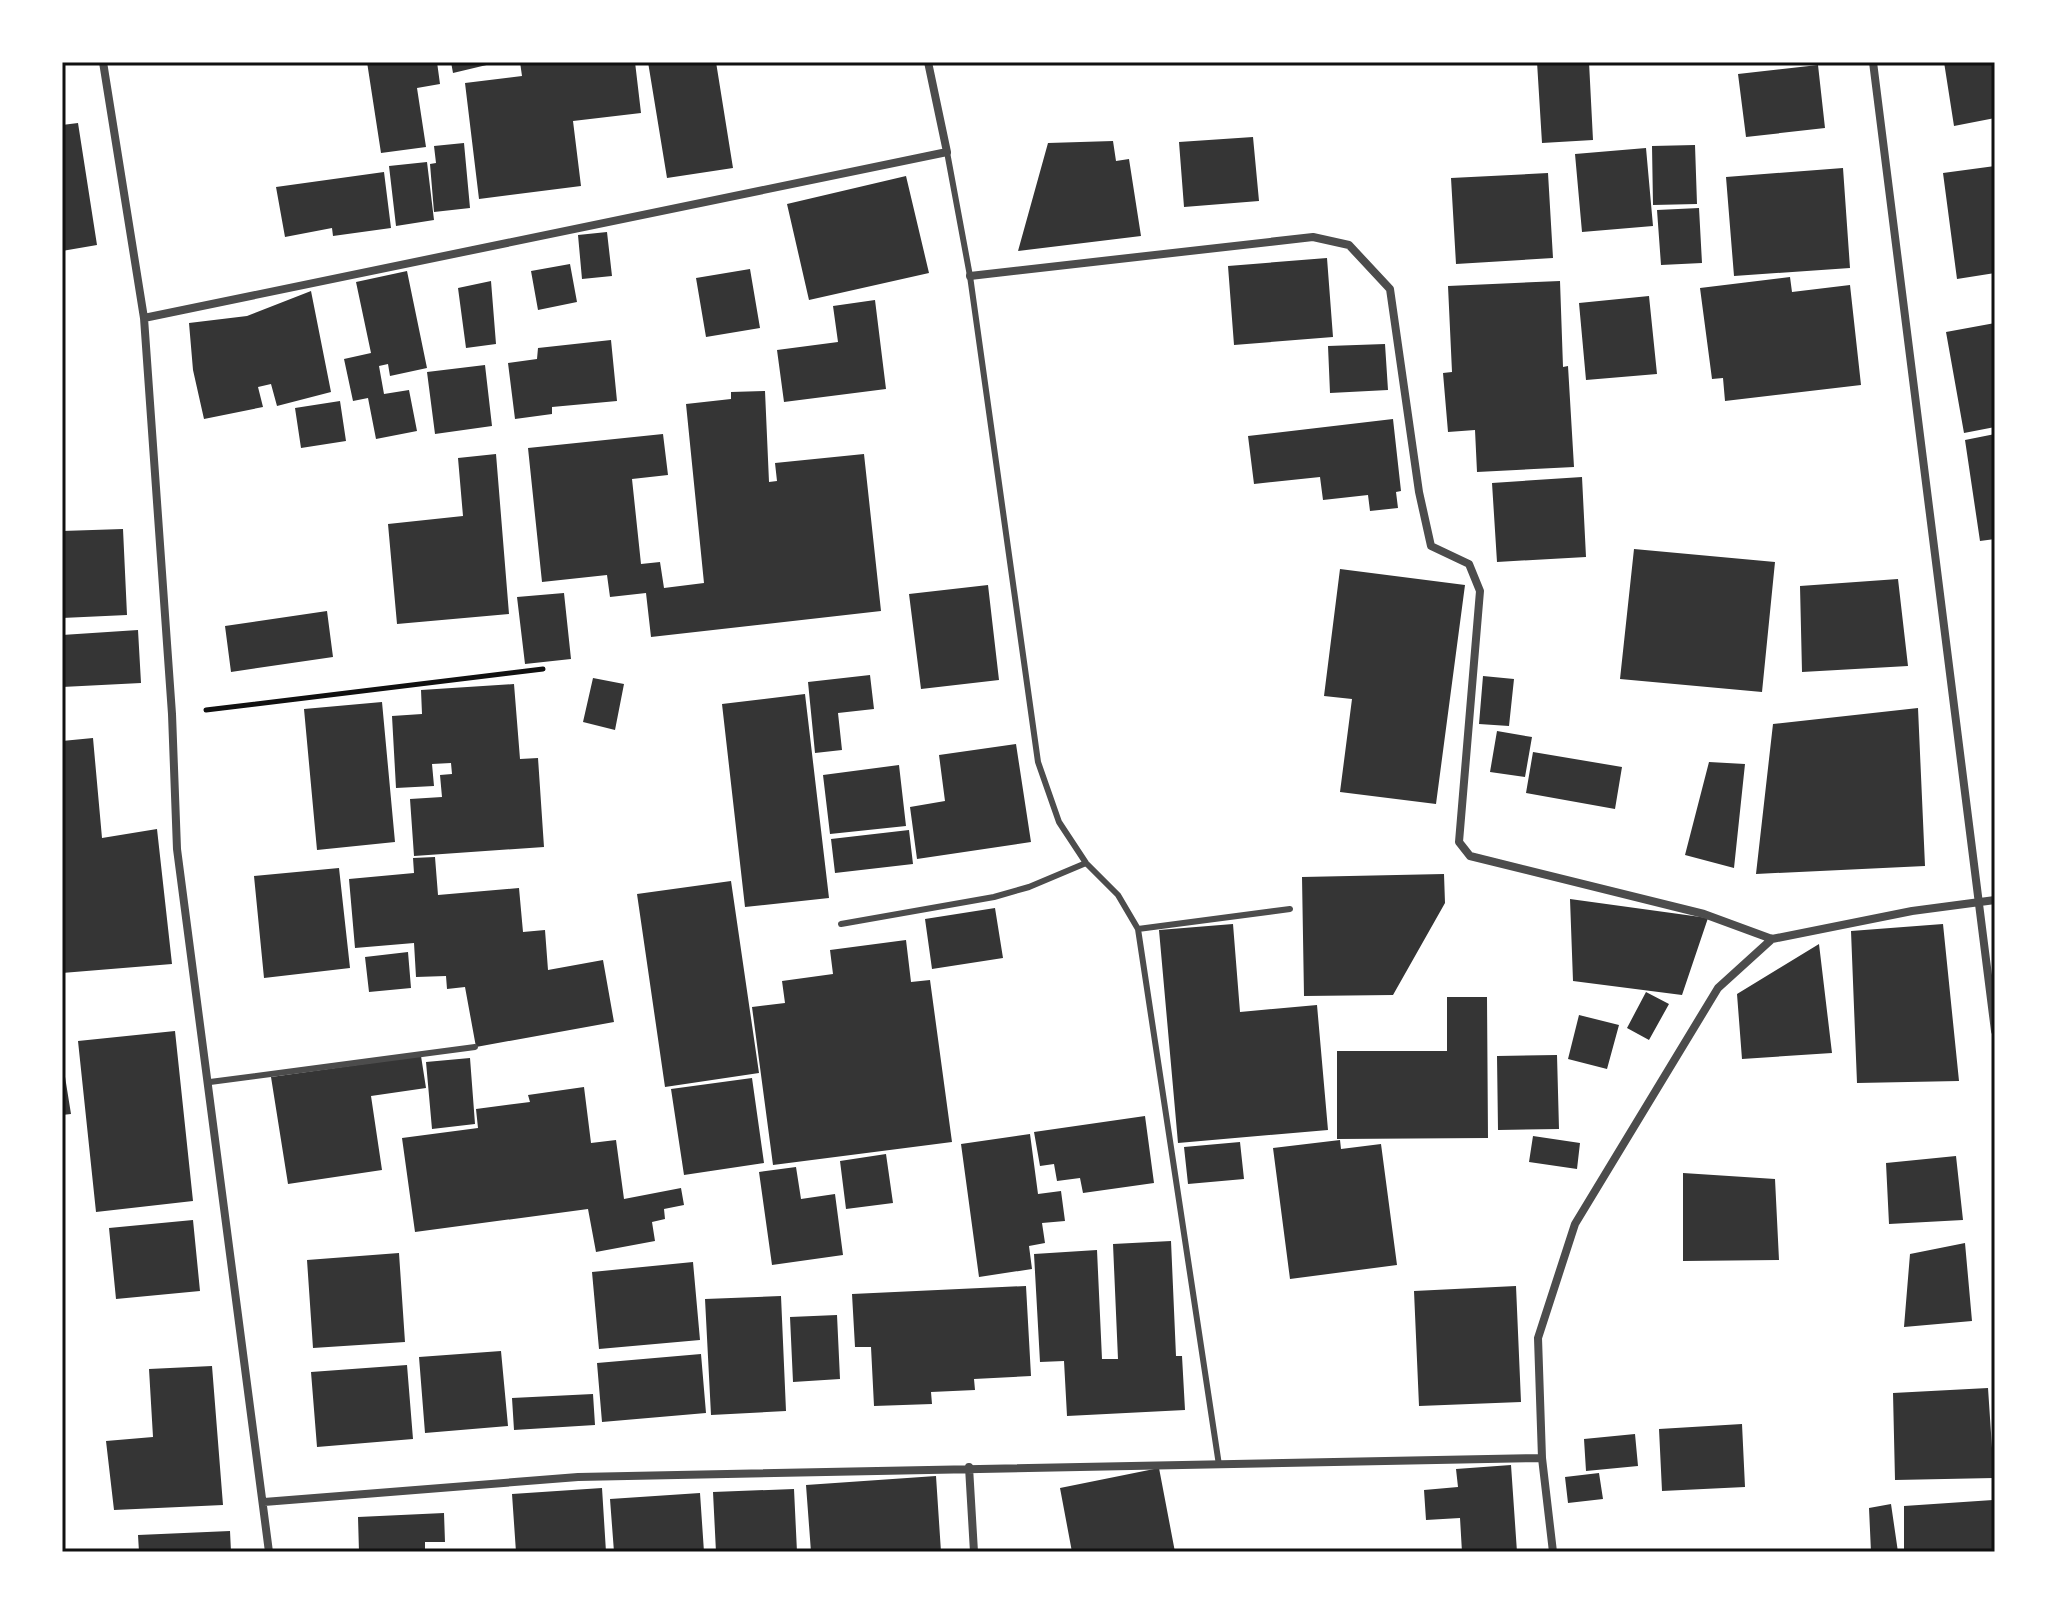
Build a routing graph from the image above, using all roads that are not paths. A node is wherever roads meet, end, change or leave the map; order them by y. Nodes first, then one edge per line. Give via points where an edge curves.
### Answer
1 (103, 62) edge
2 (928, 62) edge
3 (1873, 62) edge
4 (947, 152) junction
5 (970, 276) junction
6 (144, 318) junction
7 (1086, 863) junction
8 (1995, 900) edge
9 (1981, 903) junction
10 (1290, 909) dead end
11 (841, 924) dead end
12 (1138, 929) junction
13 (1772, 939) junction
14 (1995, 1031) edge
15 (475, 1047) dead end
16 (210, 1082) junction
17 (1542, 1458) junction
18 (1219, 1465) junction
19 (969, 1467) junction
20 (264, 1502) junction
21 (269, 1552) edge
22 (974, 1552) edge
23 (1553, 1552) edge

1 - 6 street
2 - 4 street
3 - 9 street
4 - 5 lane
4 - 6 street
5 - 7 lane via 1038,762 1059,822
5 - 13 street via 1313,237 1349,245 1390,289 1431,546 1469,564 1480,591 1459,842 1470,856 1704,914
6 - 16 street via 177,849
7 - 11 lane via 994,897
7 - 12 lane via 1118,895
8 - 9 street
9 - 13 street
9 - 14 street
10 - 12 lane
12 - 18 lane
13 - 17 street via 1718,988 1575,1224 1538,1338
15 - 16 lane
16 - 20 street
17 - 18 street
17 - 23 street
18 - 19 street
19 - 20 street via 578,1477
19 - 22 street
20 - 21 street

